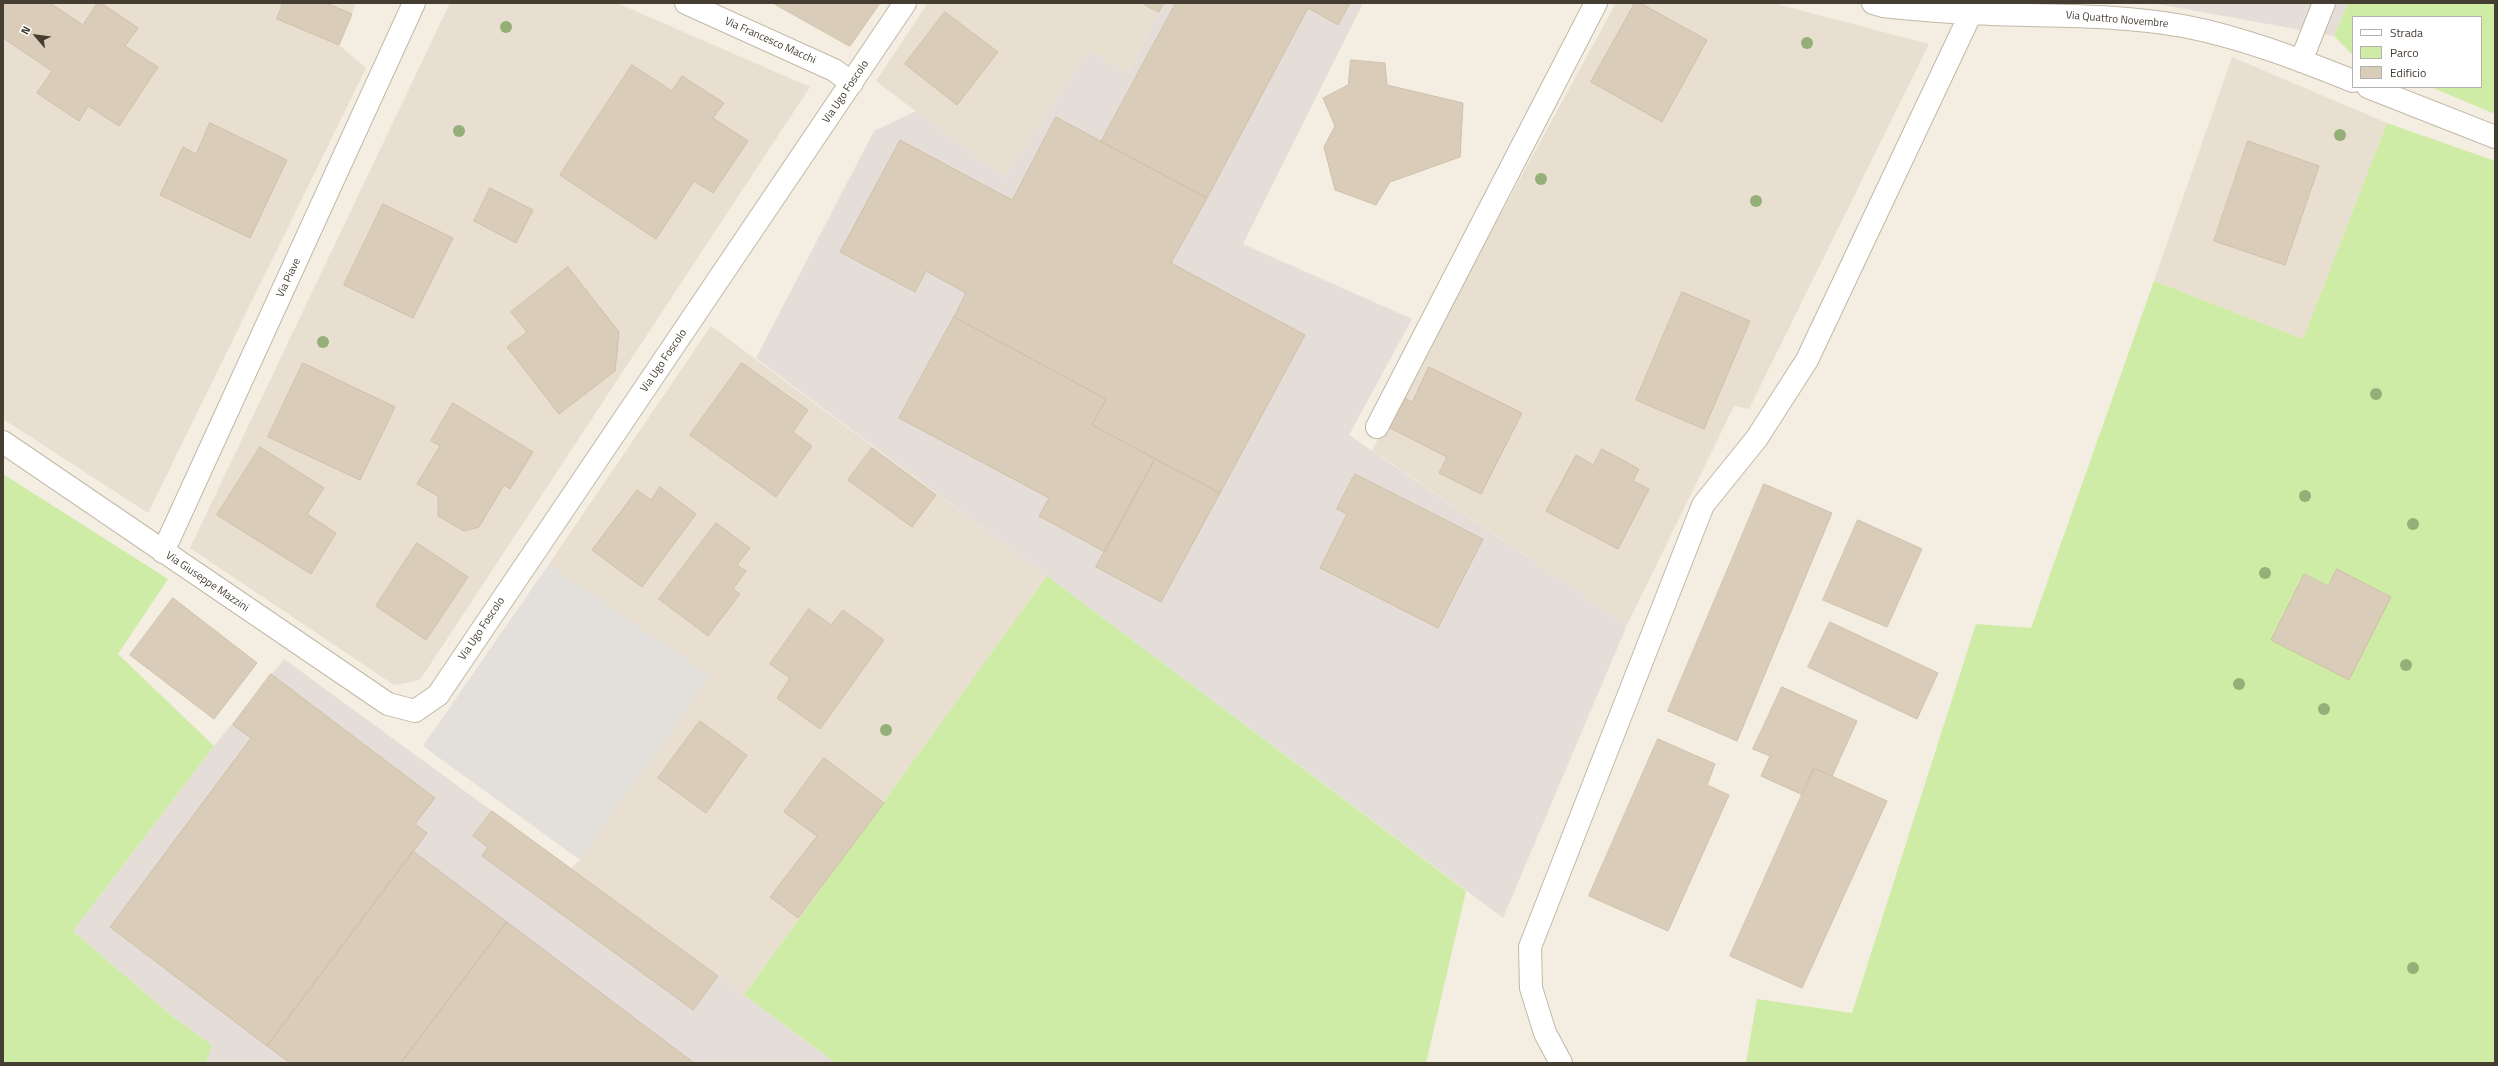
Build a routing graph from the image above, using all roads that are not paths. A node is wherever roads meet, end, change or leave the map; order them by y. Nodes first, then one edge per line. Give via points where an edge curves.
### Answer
1 (414, 3) edge
2 (686, 3) edge
3 (905, 3) edge
4 (1596, 3) edge
5 (1873, 3) edge
6 (2324, 3) edge
7 (2063, 9) edge
8 (1971, 13) junction
9 (2301, 61) junction
10 (2352, 81) edge
11 (852, 84) junction
12 (2371, 88) edge
13 (2495, 137) edge
14 (1376, 427) dead end
15 (3, 442) edge
16 (163, 552) junction
17 (415, 711) joint
18 (1561, 1063) edge

1 - 16 street, Via Piave
2 - 11 street, Via Francesco Macchi via 834,70
3 - 11 street, Via Ugo Foscolo
4 - 14 street
5 - 8 street, Via Quattro Novembre
6 - 9 street
7 - 8 street, Via Quattro Novembre
7 - 9 street, Via Quattro Novembre via 2183,26
8 - 18 street via 1807,360 1757,438 1703,505 1619,718 1530,947 1531,988 1545,1033
9 - 10 street, Via Quattro Novembre
11 - 17 street, Via Ugo Foscolo via 438,695
12 - 13 street
15 - 16 street, Via Giuseppe Mazzini
16 - 17 street, Via Giuseppe Mazzini via 388,704

